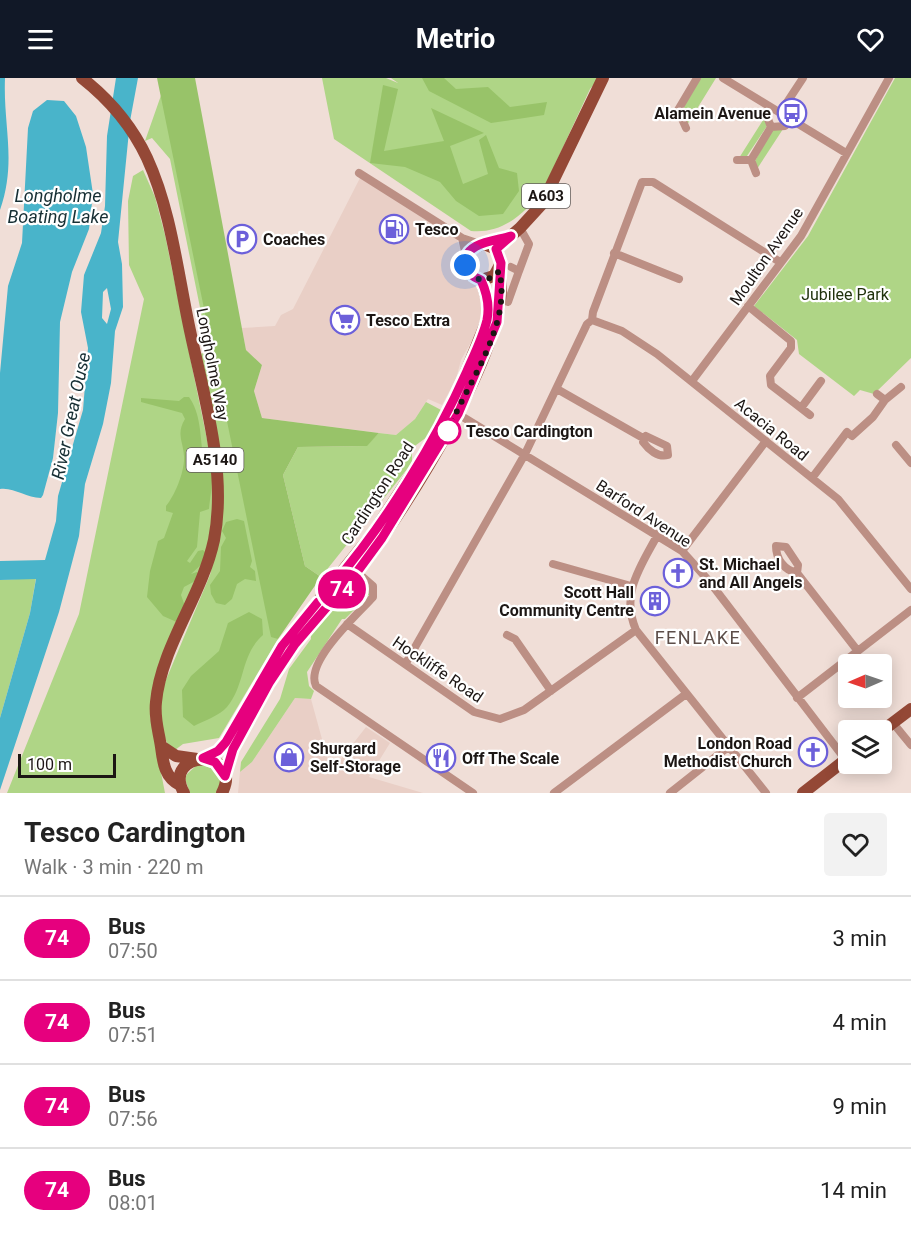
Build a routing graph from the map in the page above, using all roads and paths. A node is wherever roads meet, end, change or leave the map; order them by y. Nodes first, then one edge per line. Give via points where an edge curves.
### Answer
1 (82, 78) edge
2 (603, 78) edge
3 (697, 78) edge
4 (723, 78) edge
5 (803, 78) edge
6 (889, 78) edge
7 (770, 107) junction
8 (780, 113) junction
9 (791, 120) junction
10 (771, 127) junction
11 (686, 128) dead end
12 (846, 153) junction
13 (737, 160) dead end
14 (751, 160) junction
15 (359, 173) dead end
16 (756, 173) dead end
17 (516, 232) junction
18 (462, 238) junction
19 (487, 246) junction
20 (614, 254) junction
21 (466, 256) junction
22 (780, 262) junction
23 (509, 270) junction
24 (679, 279) dead end
25 (481, 280) junction
26 (508, 302) dead end
27 (748, 306) junction
28 (592, 320) junction
29 (692, 381) junction
30 (821, 381) dead end
31 (901, 387) dead end
32 (557, 389) junction
33 (877, 394) dead end
34 (885, 400) junction
35 (801, 408) junction
36 (458, 414) junction
37 (810, 415) dead end
38 (643, 438) dead end
39 (766, 441) junction
40 (896, 445) dead end
41 (525, 454) junction
42 (911, 463) edge
43 (812, 478) junction
44 (658, 534) junction
45 (682, 551) junction
46 (553, 564) dead end
47 (357, 572) junction
48 (797, 573) dead end
49 (631, 586) junction
50 (911, 589) edge
51 (911, 610) edge
52 (346, 624) junction
53 (636, 630) junction
54 (507, 635) dead end
55 (857, 650) junction
56 (406, 663) junction
57 (551, 691) junction
58 (686, 694) junction
59 (797, 698) junction
60 (911, 709) edge
61 (893, 723) joint
62 (911, 745) edge
63 (161, 746) junction
64 (728, 747) junction
65 (838, 747) edge
66 (200, 758) junction
67 (838, 765) edge
68 (225, 786) edge
69 (182, 789) edge
70 (473, 793) edge
71 (554, 793) edge
72 (670, 793) edge
73 (766, 793) edge
74 (803, 793) edge

1 - 63 main road, Longholme Way / A5140 via 120,115 152,169 166,214 215,460 218,502 214,539 205,572 157,693 155,717
2 - 17 main road, A603 via 550,190
3 - 11 street via 678,110
4 - 7 street
5 - 8 street
6 - 12 street, Moulton Avenue
7 - 8 street
7 - 10 street via 766,114
8 - 9 street
9 - 10 street via 785,126
9 - 12 street
10 - 14 street
12 - 22 street, Moulton Avenue via 801,236
13 - 14 street
14 - 16 street
15 - 18 street
17 - 19 main road, A603
17 - 23 street, Cardington Road via 529,244
18 - 19 street
18 - 21 street
19 - 21 main road via 471,248
19 - 23 main road
20 - 22 street via 642,182 654,182
20 - 24 street
20 - 28 street
21 - 25 main road via 470,275
22 - 27 street, Moulton Avenue
23 - 25 main road
23 - 26 street, Cardington Road
23 - 36 main road, Cardington Road via 501,279 497,322
25 - 66 main road, Cardington Road via 488,303 482,334 456,396 420,461 348,566 282,646 226,742 218,751
27 - 29 street, Moulton Avenue
27 - 35 street via 791,341 791,348 770,376 771,384
28 - 29 street, Acacia Road via 638,340
28 - 32 street
29 - 39 street, Acacia Road
30 - 35 street
31 - 34 street
32 - 38 street
32 - 41 street
33 - 34 street
34 - 43 street via 852,436 847,432
35 - 37 street
36 - 41 street, Barford Avenue
36 - 47 main road, Cardington Road
39 - 43 street, Acacia Road
39 - 45 street
40 - 42 street
41 - 44 street, Barford Avenue
41 - 56 street
43 - 50 street, Acacia Road via 838,499
44 - 45 street, Barford Avenue
44 - 49 street
45 - 59 street, Barford Avenue
46 - 49 street
47 - 52 street via 373,586 373,597
47 - 68 main road, Cardington Road via 309,627 269,683 233,749
48 - 55 street
49 - 53 street via 629,606
51 - 55 street
52 - 56 street, Hockliffe Road
52 - 70 street via 314,672 316,686
53 - 57 street, Hockliffe Road
53 - 58 street
54 - 57 street via 515,639
55 - 59 street
56 - 57 street, Hockliffe Road via 486,717 510,717
58 - 64 street
58 - 71 street
59 - 65 street, Barford Avenue
60 - 61 main road
61 - 62 street
63 - 66 main road via 176,756
63 - 69 main road, Longholme Way / A5140 via 166,770
64 - 72 street
64 - 73 street
66 - 68 main road via 215,762
66 - 69 main road, Cardington Road via 182,771
67 - 74 main road

